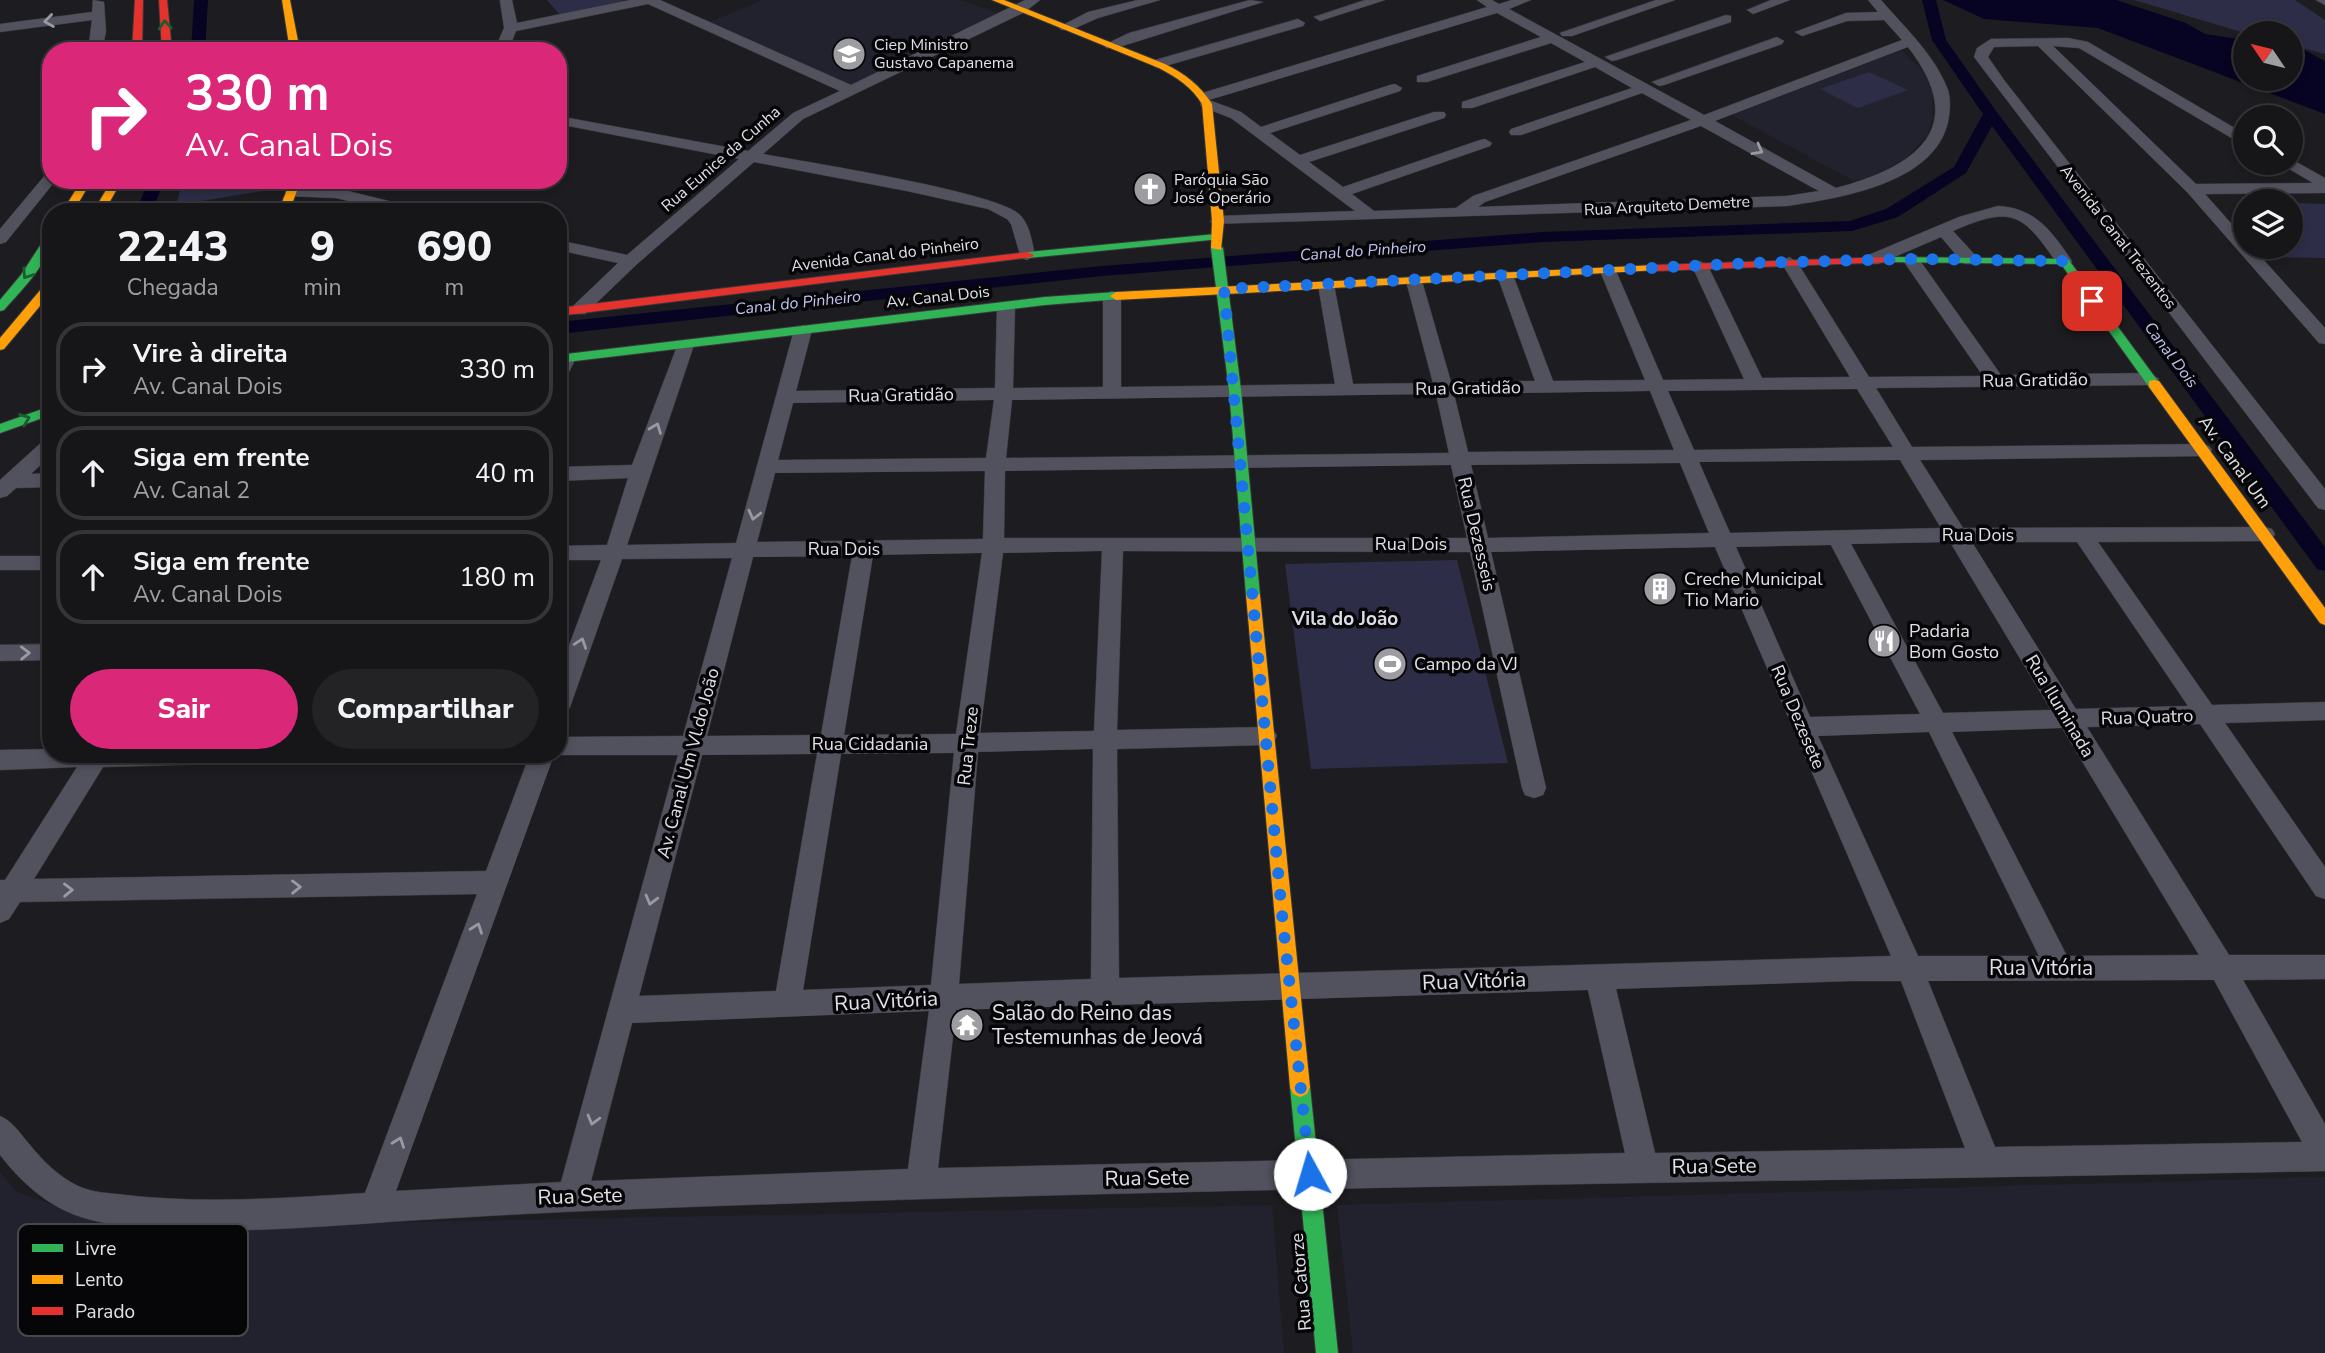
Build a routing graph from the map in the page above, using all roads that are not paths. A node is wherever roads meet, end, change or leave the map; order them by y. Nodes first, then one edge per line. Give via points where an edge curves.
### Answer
1 (98, 0) edge
2 (139, 0) edge
3 (163, 0) edge
4 (286, 0) edge
5 (506, 0) edge
6 (649, 0) edge
7 (996, 0) edge
8 (1034, 0) edge
9 (1154, 0) edge
10 (1379, 0) edge
11 (1483, 0) edge
12 (1669, 0) edge
13 (1784, 0) edge
14 (1874, 0) edge
15 (1257, 2) edge
16 (1510, 3) edge
17 (1020, 9) junction
18 (1753, 10) dead end
19 (97, 15) junction
20 (1887, 16) junction
21 (1320, 17) dead end
22 (1726, 19) dead end
23 (1298, 23) dead end
24 (1066, 27) junction
25 (0, 28) edge
26 (511, 28) junction
27 (1802, 32) dead end
28 (1560, 35) junction
29 (1777, 41) dead end
30 (97, 42) edge
31 (137, 42) edge
32 (166, 42) edge
33 (293, 42) edge
34 (505, 42) edge
35 (1909, 42) junction
36 (2041, 42) junction
37 (1111, 45) junction
38 (1604, 60) junction
39 (1157, 64) junction
40 (1422, 79) dead end
41 (1659, 82) junction
42 (1395, 88) dead end
43 (1644, 88) junction
44 (850, 90) junction
45 (1206, 100) junction
46 (1467, 105) dead end
47 (1439, 114) dead end
48 (1719, 115) junction
49 (1704, 120) junction
50 (567, 123) edge
51 (1259, 132) junction
52 (1516, 132) dead end
53 (2233, 133) edge
54 (1485, 143) dead end
55 (750, 156) junction
56 (1298, 161) junction
57 (2303, 173) edge
58 (2325, 186) edge
59 (1853, 187) junction
60 (42, 188) edge
61 (308, 189) edge
62 (2192, 189) junction
63 (1835, 192) junction
64 (1341, 193) junction
65 (377, 203) edge
66 (1459, 214) junction
67 (1370, 215) junction
68 (1217, 229) junction
69 (1943, 230) junction
70 (0, 239) edge
71 (567, 246) edge
72 (42, 251) edge
73 (1027, 255) junction
74 (1910, 259) junction
75 (1872, 260) junction
76 (1970, 260) junction
77 (630, 261) junction
78 (2064, 261) junction
79 (1789, 262) junction
80 (1700, 266) junction
81 (1608, 271) junction
82 (1505, 275) junction
83 (1414, 281) junction
84 (1326, 285) junction
85 (1224, 289) junction
86 (42, 296) edge
87 (1112, 296) junction
88 (0, 307) edge
89 (1006, 307) junction
90 (579, 310) junction
91 (567, 311) edge
92 (803, 330) junction
93 (2324, 336) edge
94 (685, 345) junction
95 (0, 346) edge
96 (567, 357) edge
97 (2150, 379) junction
98 (1996, 381) junction
99 (1864, 382) junction
100 (1755, 383) junction
101 (1657, 385) junction
102 (1546, 387) junction
103 (1345, 389) junction
104 (1444, 389) junction
105 (1235, 390) junction
106 (1112, 392) junction
107 (1004, 393) junction
108 (786, 397) junction
109 (42, 413) edge
110 (0, 429) edge
111 (2202, 450) junction
112 (42, 452) edge
113 (1908, 454) junction
114 (1686, 456) junction
115 (1459, 458) junction
116 (1240, 463) junction
117 (995, 465) junction
118 (766, 467) junction
119 (640, 471) junction
120 (567, 474) edge
121 (2304, 475) junction
122 (2325, 476) edge
123 (42, 481) edge
124 (6, 486) edge
125 (2325, 503) edge
126 (2082, 534) junction
127 (2264, 534) junction
128 (1958, 535) junction
129 (1837, 537) junction
130 (1724, 539) junction
131 (1113, 544) junction
132 (1247, 544) junction
133 (1479, 545) junction
134 (993, 546) junction
135 (864, 549) junction
136 (745, 550) junction
137 (615, 551) junction
138 (567, 553) edge
139 (0, 563) edge
140 (42, 563) edge
141 (2325, 620) edge
142 (42, 652) edge
143 (0, 653) edge
144 (567, 682) edge
145 (2325, 710) edge
146 (2206, 715) junction
147 (2067, 720) junction
148 (1936, 723) junction
149 (1802, 727) junction
150 (1265, 736) junction
151 (1105, 738) junction
152 (967, 743) junction
153 (832, 744) junction
154 (692, 745) junction
155 (567, 747) edge
156 (42, 759) edge
157 (0, 760) edge
158 (92, 763) edge
159 (539, 763) edge
160 (1534, 788) dead end
161 (494, 882) junction
162 (2325, 888) edge
163 (4, 897) edge
164 (2221, 967) junction
165 (2325, 967) edge
166 (2059, 968) junction
167 (1910, 969) junction
168 (1599, 977) junction
169 (1291, 988) junction
170 (1105, 991) junction
171 (944, 998) junction
172 (787, 1005) junction
173 (623, 1010) junction
174 (0, 1131) edge
175 (2325, 1154) edge
176 (1986, 1163) junction
177 (1643, 1167) junction
178 (1310, 1174) junction
179 (921, 1184) junction
180 (572, 1196) junction
181 (375, 1206) junction
182 (1327, 1353) edge

1 - 19 street
2 - 31 main road
32 -> 3 main road
4 - 33 main road
5 - 26 street
6 - 26 street
6 - 44 street
7 - 17 main road
8 - 17 street, Rua Eunice da Cunha
9 - 24 street via 1093,15
10 - 21 street
11 - 16 street
12 - 28 street
13 - 18 street
14 - 20 street, Rua Arquiteto Demetre
15 - 37 street
16 - 28 street
16 - 45 street
17 - 24 main road
17 - 44 street, Rua Eunice da Cunha
19 -> 25 street
19 - 30 street
20 - 27 street via 1846,17
20 - 35 street, Rua Arquiteto Demetre
22 - 38 street
23 - 39 street
24 - 37 main road
26 - 34 street
28 - 38 street
28 - 40 street
29 - 41 street
35 - 48 street
35 - 59 street, Rua Arquiteto Demetre via 1940,87 1942,126 1923,154 1902,168
36 - 53 street, Avenida Canal Trezentos via 2083,45
36 - 62 street
36 - 121 street, Avenida Canal Trezentos via 1991,43 1981,57
37 - 39 main road
38 - 41 street
38 - 43 street
38 - 46 street
39 - 45 main road via 1188,80
41 - 48 street
42 - 51 street
43 - 49 street
43 - 52 street
44 - 55 street, Rua Eunice da Cunha via 799,116
45 - 51 street
45 - 68 main road, Rua Catorze
47 - 56 street
48 - 49 street
48 - 59 street
49 -> 63 street
49 - 66 street via 1479,199
50 - 55 street
51 - 56 street
54 - 64 street
55 - 73 street via 999,208 1019,224
55 - 77 street, Rua Eunice da Cunha
56 - 64 street
57 - 58 street
58 - 62 street
59 - 63 street, Rua Arquiteto Demetre
60 - 70 street
61 - 65 street
62 - 93 street
63 - 66 street, Rua Arquiteto Demetre via 1787,201
64 - 67 street
66 - 67 street, Rua Arquiteto Demetre
67 - 68 street, Rua Arquiteto Demetre
68 - 73 main road, Avenida Canal do Pinheiro
68 - 85 main road, Rua Catorze
69 - 75 street
69 - 76 street
69 - 78 street via 1977,214 2020,214 2042,229
71 - 77 street
72 -> 88 main road
73 - 90 main road, Avenida Canal do Pinheiro
74 - 75 main road
74 - 76 main road
74 - 98 street
75 - 79 main road
76 - 78 main road
77 - 90 street, Rua Eunice da Cunha
78 - 97 main road, Av. Canal Um
79 - 80 main road
79 - 99 street, Rua Iluminada
80 - 81 main road
80 - 100 street
81 - 82 main road
81 - 101 street, Rua Dezesete
82 - 83 main road
82 - 102 street
83 - 84 main road
83 - 104 street, Rua Dezesseis
84 - 85 main road
84 - 103 street
85 - 87 main road, Av. Canal Dois
85 - 105 main road, Rua Catorze
86 - 95 main road
87 - 89 main road, Av. Canal Dois
87 - 106 street
89 - 92 main road, Av. Canal Dois
89 - 107 street, Rua Treze
90 - 91 main road, Avenida Canal do Pinheiro
92 - 94 main road, Av. Canal Dois
92 - 108 street, Av. Canal Um Vl.do João
94 - 96 main road, Av. Canal Dois
119 -> 94 street
97 - 98 street, Rua Gratidão
97 - 111 main road, Av. Canal Um
98 - 99 street, Rua Gratidão
99 - 100 street, Rua Gratidão
99 - 113 street, Rua Iluminada
100 - 101 street, Rua Gratidão
101 - 102 street, Rua Gratidão
101 - 114 street, Rua Dezesete
102 - 104 street, Rua Gratidão
103 - 104 street, Rua Gratidão
103 - 105 street, Rua Gratidão
104 - 115 street, Rua Dezesseis
105 - 106 street, Rua Gratidão
105 - 116 main road, Rua Catorze
106 - 107 street, Rua Gratidão
107 - 108 street, Rua Gratidão
107 - 117 street, Rua Treze
108 - 118 street, Av. Canal Um Vl.do João
110 -> 109 main road
111 - 113 street
111 - 127 main road, Av. Canal Um
112 - 124 street
113 - 114 street
113 - 128 street, Rua Iluminada
114 - 115 street
114 - 130 street, Rua Dezesete
115 - 116 street
115 - 133 street, Rua Dezesseis
116 - 117 street
116 - 132 main road, Rua Catorze
117 - 118 street
117 - 134 street, Rua Treze
118 -> 136 street, Av. Canal Um Vl.do João
119 - 120 street
119 - 137 street
121 - 122 street
121 - 125 street, Avenida Canal Trezentos
123 - 124 street
126 - 127 street, Rua Dois
126 - 128 street, Rua Dois
126 - 146 street
127 - 141 main road, Av. Canal Um
128 - 129 street, Rua Dois
128 - 147 street, Rua Iluminada
129 - 130 street, Rua Dois
129 - 148 street
130 - 133 street, Rua Dois
130 - 149 street, Rua Dezesete
131 - 132 street, Rua Dois
131 - 134 street, Rua Dois
131 - 151 street
132 - 133 street, Rua Dois
132 - 150 main road, Rua Catorze
133 - 160 street, Rua Dezesseis
134 - 135 street, Rua Dois
134 - 152 street, Rua Treze
135 - 136 street, Rua Dois
135 - 153 street
136 - 137 street, Rua Dois
136 - 154 street, Av. Canal Um Vl.do João
137 - 138 street, Rua Dois
144 -> 137 street
139 - 140 street
143 -> 142 street
145 - 146 street, Rua Quatro
146 - 147 street, Rua Quatro
146 - 162 street
147 - 148 street, Rua Quatro
147 - 164 street, Rua Iluminada
148 - 149 street, Rua Quatro
148 - 166 street
149 - 167 street, Rua Dezesete
150 - 151 street, Rua Cidadania
150 - 169 main road, Rua Catorze
151 - 152 street, Rua Cidadania
151 - 170 street
152 - 153 street, Rua Cidadania
152 - 171 street, Rua Treze
153 - 154 street, Rua Cidadania
153 - 172 street
154 - 155 street, Rua Cidadania
154 -> 173 street, Av. Canal Um Vl.do João
156 - 157 street
158 - 163 street
159 - 161 street
163 -> 161 street
181 -> 161 street
164 - 165 street, Rua Vitória
164 - 166 street, Rua Vitória
164 - 175 street, Rua Iluminada
166 - 167 street, Rua Vitória
167 - 168 street, Rua Vitória
167 - 176 street, Rua Dezesete
168 - 169 street, Rua Vitória
168 - 177 street
169 - 170 street, Rua Vitória
169 - 178 main road, Rua Catorze
170 - 171 street, Rua Vitória
171 - 172 street, Rua Vitória
171 - 179 street, Rua Treze
172 - 173 street, Rua Vitória
173 -> 180 street, Av. Canal Um Vl.do João
174 - 181 street, Rua Sete via 33,1174 62,1196 93,1206 164,1214
175 - 176 street, Rua Sete
176 - 177 street, Rua Sete
177 - 178 street, Rua Sete
178 - 179 street, Rua Sete
178 - 182 main road, Rua Catorze
179 - 180 street, Rua Sete
180 - 181 street, Rua Sete

